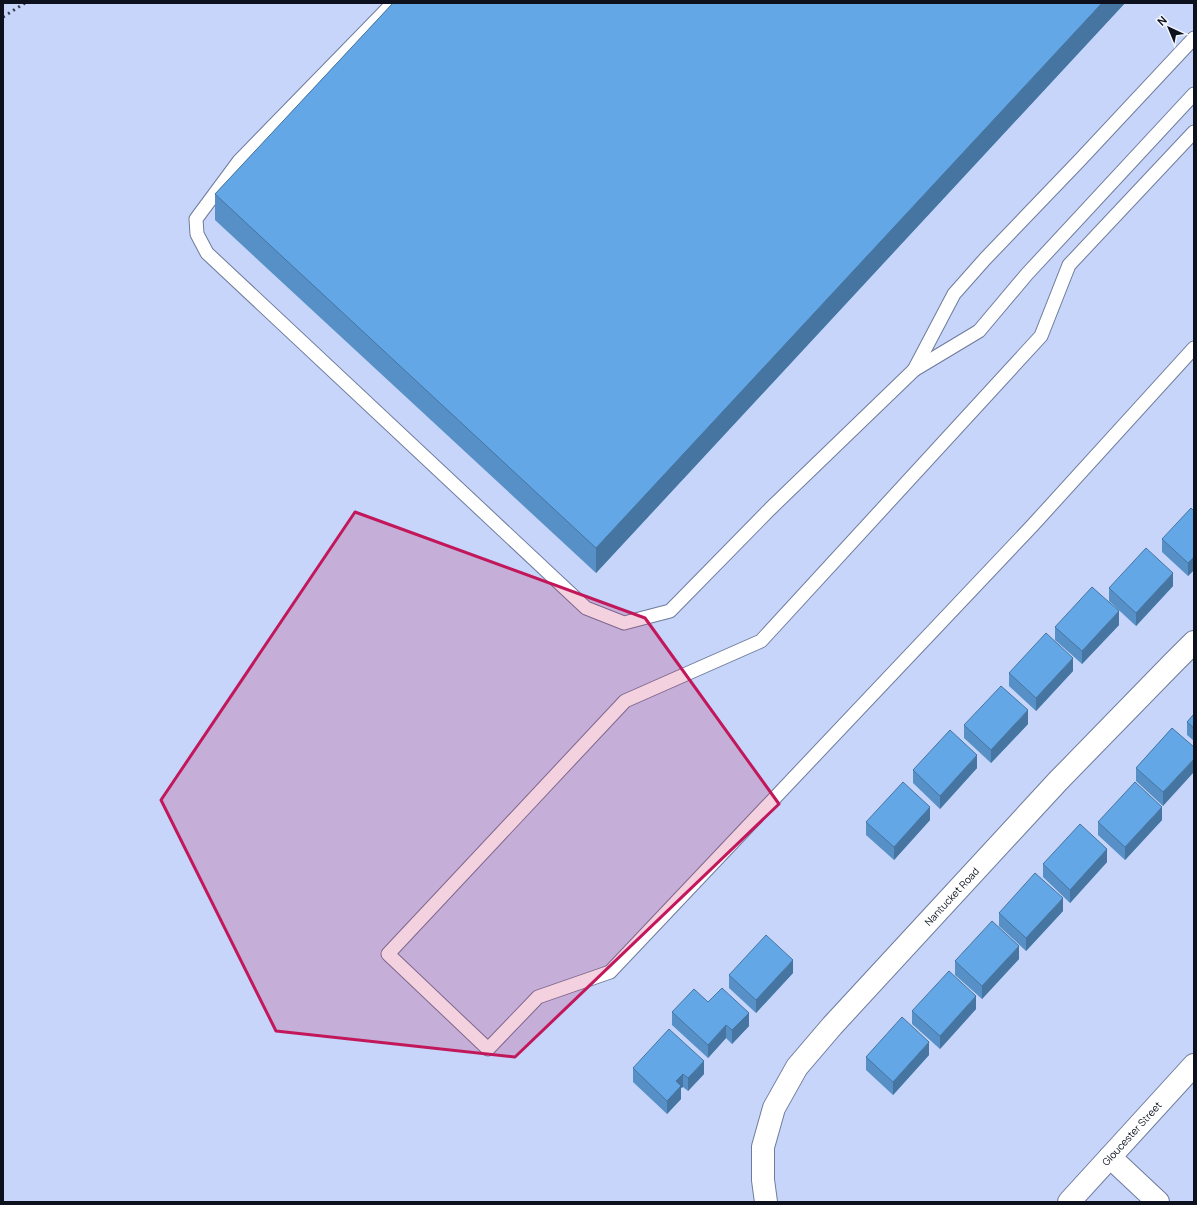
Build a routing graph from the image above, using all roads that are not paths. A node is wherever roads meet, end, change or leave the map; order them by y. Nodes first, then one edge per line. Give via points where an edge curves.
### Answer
1 (393, 3) edge
2 (1194, 38) edge
3 (1194, 94) edge
4 (1194, 132) edge
5 (1194, 348) edge
6 (914, 370) junction
7 (1194, 642) edge
8 (1194, 1065) edge
9 (1110, 1157) junction
10 (766, 1202) edge
11 (1068, 1202) edge
12 (1158, 1202) edge

1 - 6 lane via 239,161 196,218 197,234 206,253 586,608 624,623 670,611 770,509
2 - 6 lane via 954,294
3 - 6 lane via 1028,274 979,331
4 - 5 lane via 1069,265 1041,336 761,641 625,701 388,954 488,1049 538,997 610,972 1037,520
7 - 10 street, Nantucket Road via 1058,781 797,1067 774,1108 763,1148
8 - 9 street, Gloucester Street
9 - 11 street, Gloucester Street
9 - 12 street

